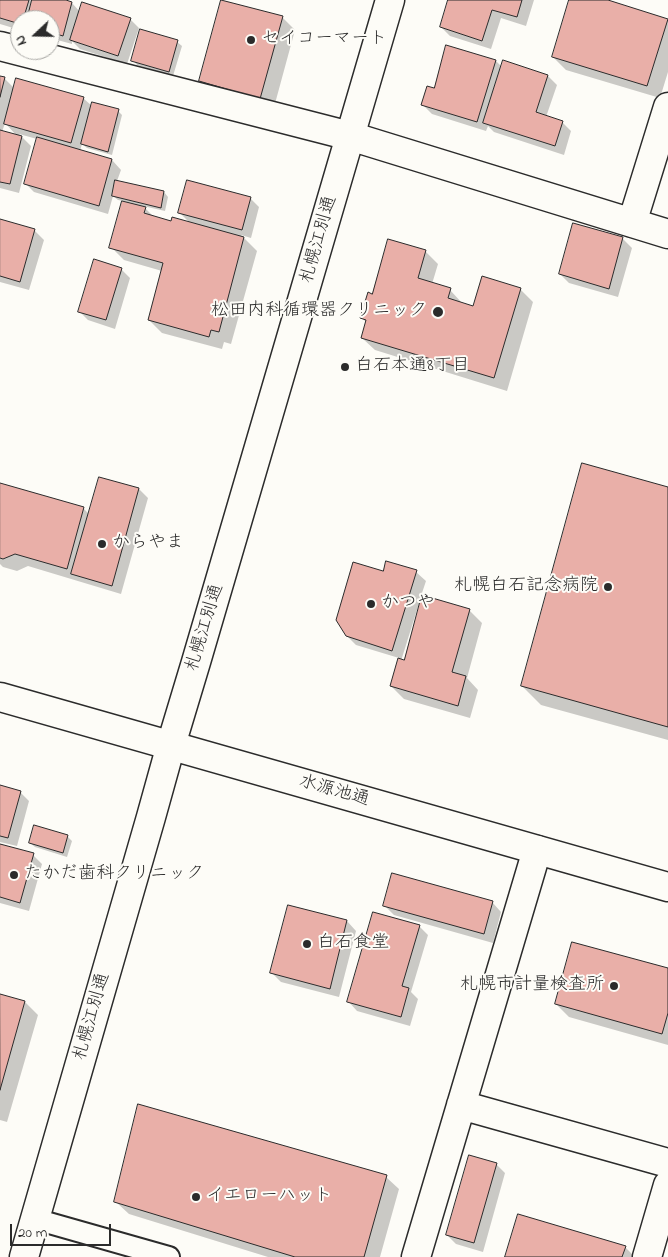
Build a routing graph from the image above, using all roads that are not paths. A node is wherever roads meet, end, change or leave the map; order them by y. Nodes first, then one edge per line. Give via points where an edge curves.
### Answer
1 (390, 0) edge
2 (0, 46) edge
3 (668, 107) edge
4 (350, 136) junction
5 (632, 223) junction
6 (668, 234) edge
7 (0, 697) edge
8 (170, 744) junction
9 (537, 850) junction
10 (668, 887) edge
11 (461, 1105) junction
12 (668, 1163) edge
13 (668, 1184) edge
14 (35, 1219) junction
15 (24, 1257) edge
16 (169, 1257) edge
17 (416, 1257) edge
18 (647, 1257) edge

1 - 4 main road, 札幌江別通
2 - 4 main road
3 - 5 main road
4 - 5 main road
4 - 8 main road, 札幌江別通
5 - 6 main road
7 - 8 main road, 水源池通
8 - 9 main road, 水源池通
8 - 14 main road, 札幌江別通
9 - 10 main road, 水源池通
9 - 11 main road
11 - 12 main road
11 - 17 main road
13 - 18 main road
14 - 15 main road, 札幌江別通
14 - 16 lane

